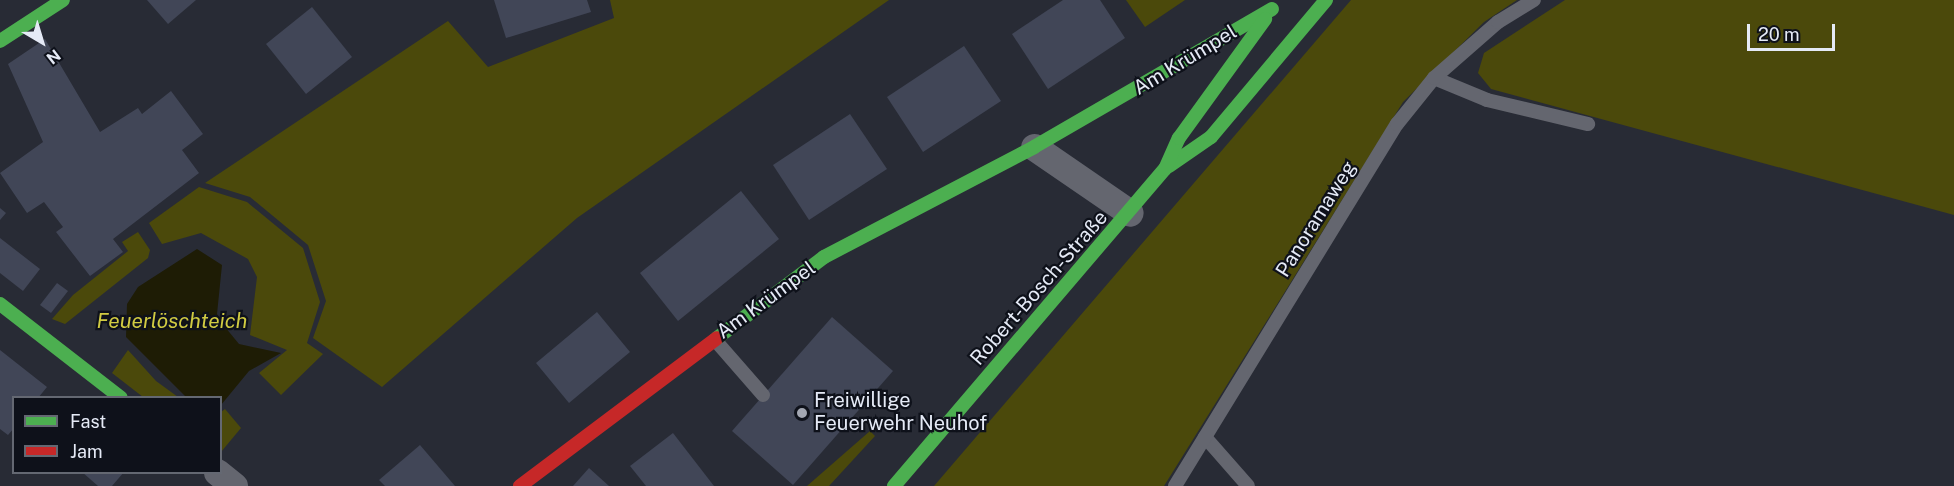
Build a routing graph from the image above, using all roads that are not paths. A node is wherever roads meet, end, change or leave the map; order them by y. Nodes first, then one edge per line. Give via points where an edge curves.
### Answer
1 (63, 0) edge
2 (1326, 0) edge
3 (1534, 0) edge
4 (1275, 4) edge
5 (0, 41) edge
6 (1434, 78) junction
7 (1588, 124) dead end
8 (1034, 147) junction
9 (1165, 169) junction
10 (1130, 213) junction
11 (0, 304) edge
12 (714, 338) junction
13 (763, 395) dead end
14 (118, 396) edge
15 (1205, 437) junction
16 (219, 474) edge
17 (234, 486) edge
18 (520, 486) edge
19 (894, 486) edge
20 (1175, 486) edge
21 (1248, 486) edge

1 - 5 street
2 - 9 street, Robert-Bosch-Straße via 1211,137
3 - 6 lane, Panoramaweg via 1498,22
4 - 8 street, Am Krümpel
4 - 9 street, Robert-Bosch-Straße via 1179,138
6 - 7 lane via 1487,100
6 - 15 lane, Panoramaweg via 1397,124
8 - 10 street
8 - 12 street, Am Krümpel via 824,257
9 - 10 street, Robert-Bosch-Straße
10 - 19 street, Robert-Bosch-Straße
11 - 14 street
12 - 13 lane
12 - 18 street, Am Krümpel
15 - 20 lane, Panoramaweg
15 - 21 lane
16 - 17 street

